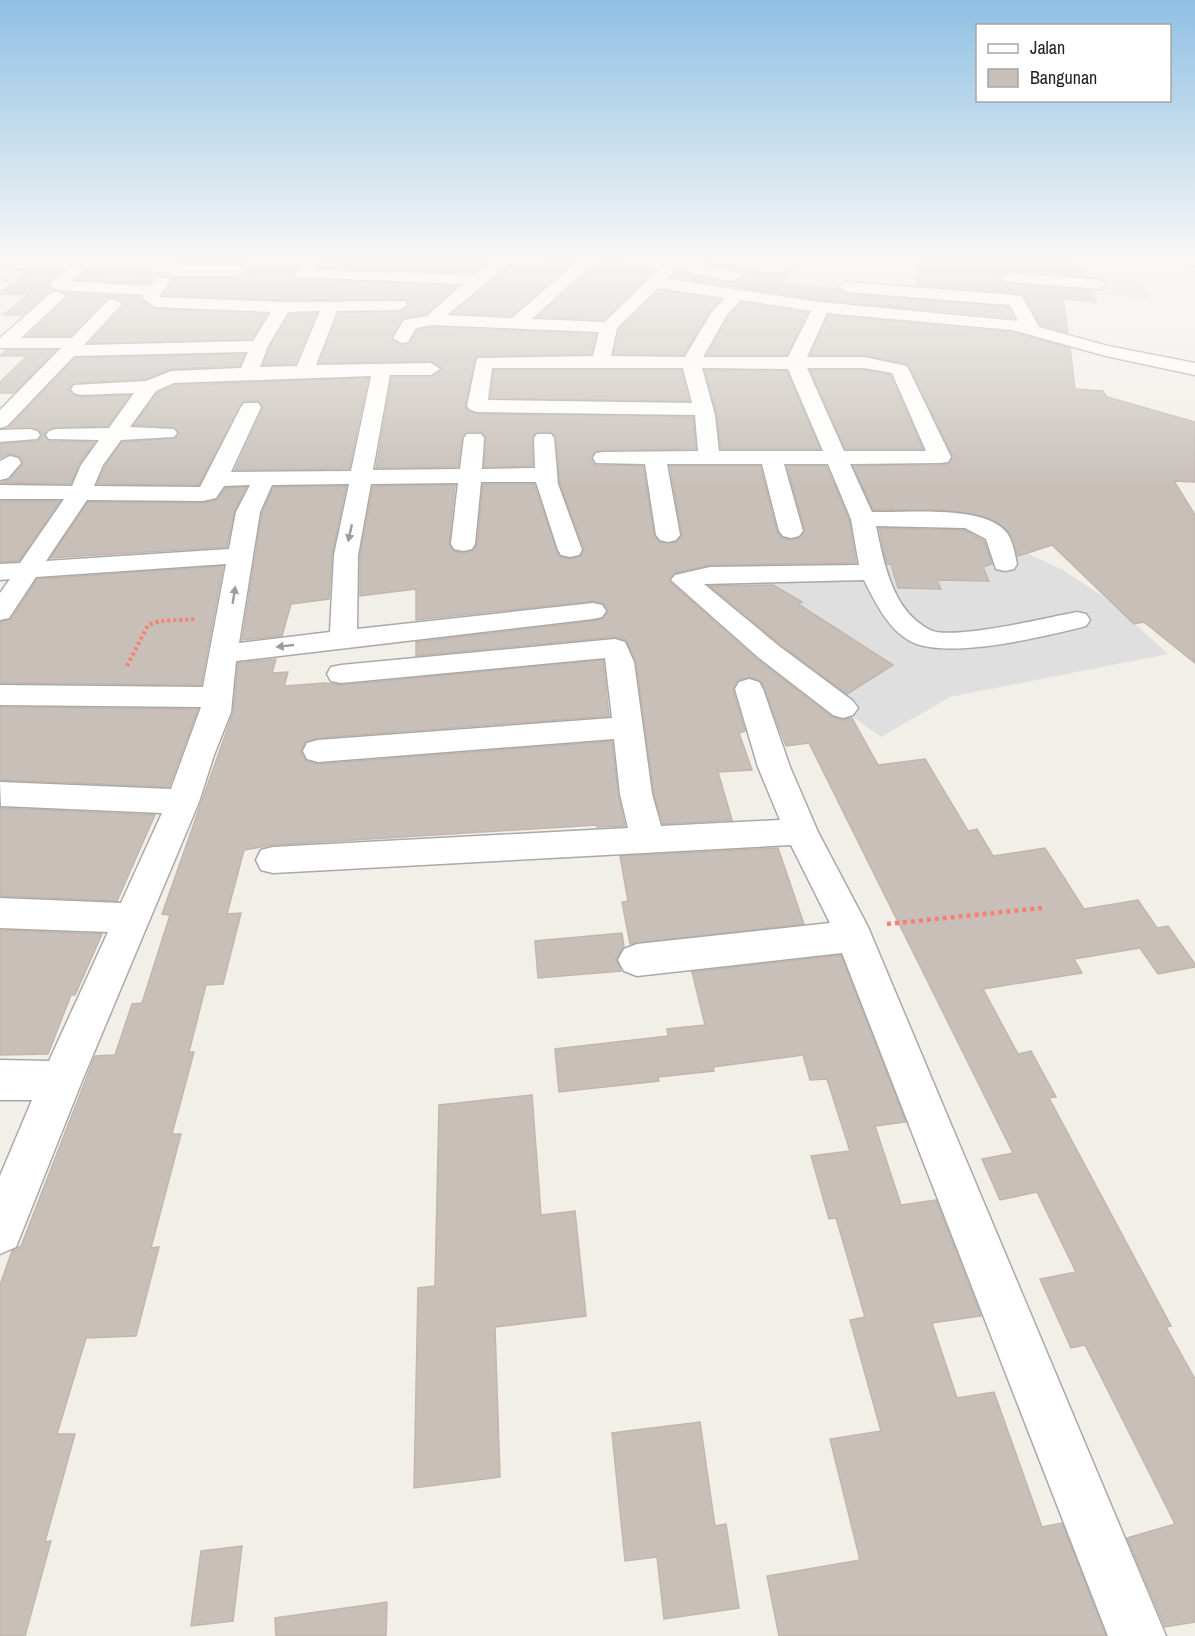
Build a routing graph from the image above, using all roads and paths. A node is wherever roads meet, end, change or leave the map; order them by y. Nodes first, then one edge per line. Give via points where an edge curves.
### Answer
1 (82, 336) edge
2 (193, 336) edge
3 (265, 336) edge
4 (318, 336) edge
5 (607, 336) edge
6 (706, 336) edge
7 (807, 336) edge
8 (1056, 336) edge
9 (3, 343) edge
10 (259, 346) junction
11 (72, 347) junction
12 (186, 348) junction
13 (601, 362) junction
14 (691, 362) junction
15 (795, 363) junction
16 (431, 369) dead end
17 (1195, 369) edge
18 (382, 370) junction
19 (304, 371) junction
20 (249, 373) junction
21 (149, 387) junction
22 (81, 389) dead end
23 (477, 406) junction
24 (251, 407) dead end
25 (703, 409) junction
26 (0, 422) edge
27 (167, 433) dead end
28 (115, 434) junction
29 (30, 435) dead end
30 (56, 435) dead end
31 (0, 436) edge
32 (544, 438) dead end
33 (604, 458) dead end
34 (837, 458) junction
35 (655, 459) junction
36 (709, 459) junction
37 (772, 459) junction
38 (470, 474) junction
39 (546, 475) junction
40 (362, 476) junction
41 (217, 479) junction
42 (264, 479) junction
43 (0, 492) edge
44 (80, 493) junction
45 (863, 519) junction
46 (790, 531) dead end
47 (668, 536) dead end
48 (463, 544) dead end
49 (570, 550) dead end
50 (240, 556) junction
51 (1005, 564) dead end
52 (30, 571) junction
53 (0, 572) edge
54 (873, 572) junction
55 (593, 611) dead end
56 (0, 612) edge
57 (230, 617) junction
58 (1077, 620) dead end
59 (343, 639) junction
60 (225, 653) junction
61 (341, 674) dead end
62 (749, 689) dead end
63 (0, 695) edge
64 (111, 696) junction
65 (216, 697) junction
66 (843, 708) dead end
67 (628, 727) junction
68 (318, 751) dead end
69 (1, 794) edge
70 (183, 802) junction
71 (801, 832) junction
72 (647, 839) junction
73 (273, 860) dead end
74 (1042, 908) dead end
75 (0, 913) edge
76 (131, 918) junction
77 (851, 932) junction
78 (637, 960) dead end
79 (0, 1080) edge
80 (61, 1080) junction
81 (0, 1231) edge
82 (1137, 1636) edge

1 - 11 street
2 - 12 street
3 - 10 street
4 - 19 street
5 - 13 street
6 - 14 street
7 - 15 street
8 - 17 street
9 - 11 street
10 - 12 street
10 - 20 street
11 - 12 street
11 - 26 street
13 - 14 street
13 - 23 street via 484,362
14 - 15 street
14 - 25 street
15 - 34 street
15 - 34 street via 891,365 900,370 942,455
16 - 18 street
18 - 19 street
18 - 40 street
19 - 20 street
20 - 21 street via 171,377
21 - 22 street
21 - 28 street
23 - 25 street
23 - 38 street
24 - 41 street
25 - 36 street
27 - 28 street
28 - 30 street
28 - 44 street via 92,465
29 - 31 street
32 - 39 street
33 - 35 street
34 - 37 street
34 - 45 street
35 - 36 street
35 - 47 street
36 - 37 street
37 - 46 street
38 - 39 street
38 - 40 street
38 - 48 street
39 - 49 street
40 - 42 street
40 -> 59 street via 346,555
41 - 42 street
41 - 44 street via 206,494
42 - 50 street via 248,512
43 - 44 street
44 - 52 street
45 - 51 street via 966,521 981,525 997,536
45 - 54 street
50 - 52 street
57 -> 50 street
52 - 53 street
52 - 56 street
54 - 58 street via 898,616 931,641 977,639
54 - 66 street via 710,575 684,580
55 - 59 street
57 - 60 street
57 - 64 path via 160,621 148,626
59 -> 60 street
60 - 65 street
61 - 67 street via 615,648
62 - 71 street via 774,767
63 - 64 street
64 - 65 street
65 - 70 street via 216,712
67 - 68 street
67 - 72 street via 636,794
69 - 70 street
70 - 76 street
71 - 72 street
71 - 77 street
72 - 73 street
74 - 77 path
75 - 76 street
76 - 80 street
77 - 78 street
77 - 82 street
79 - 80 street
80 - 81 street

